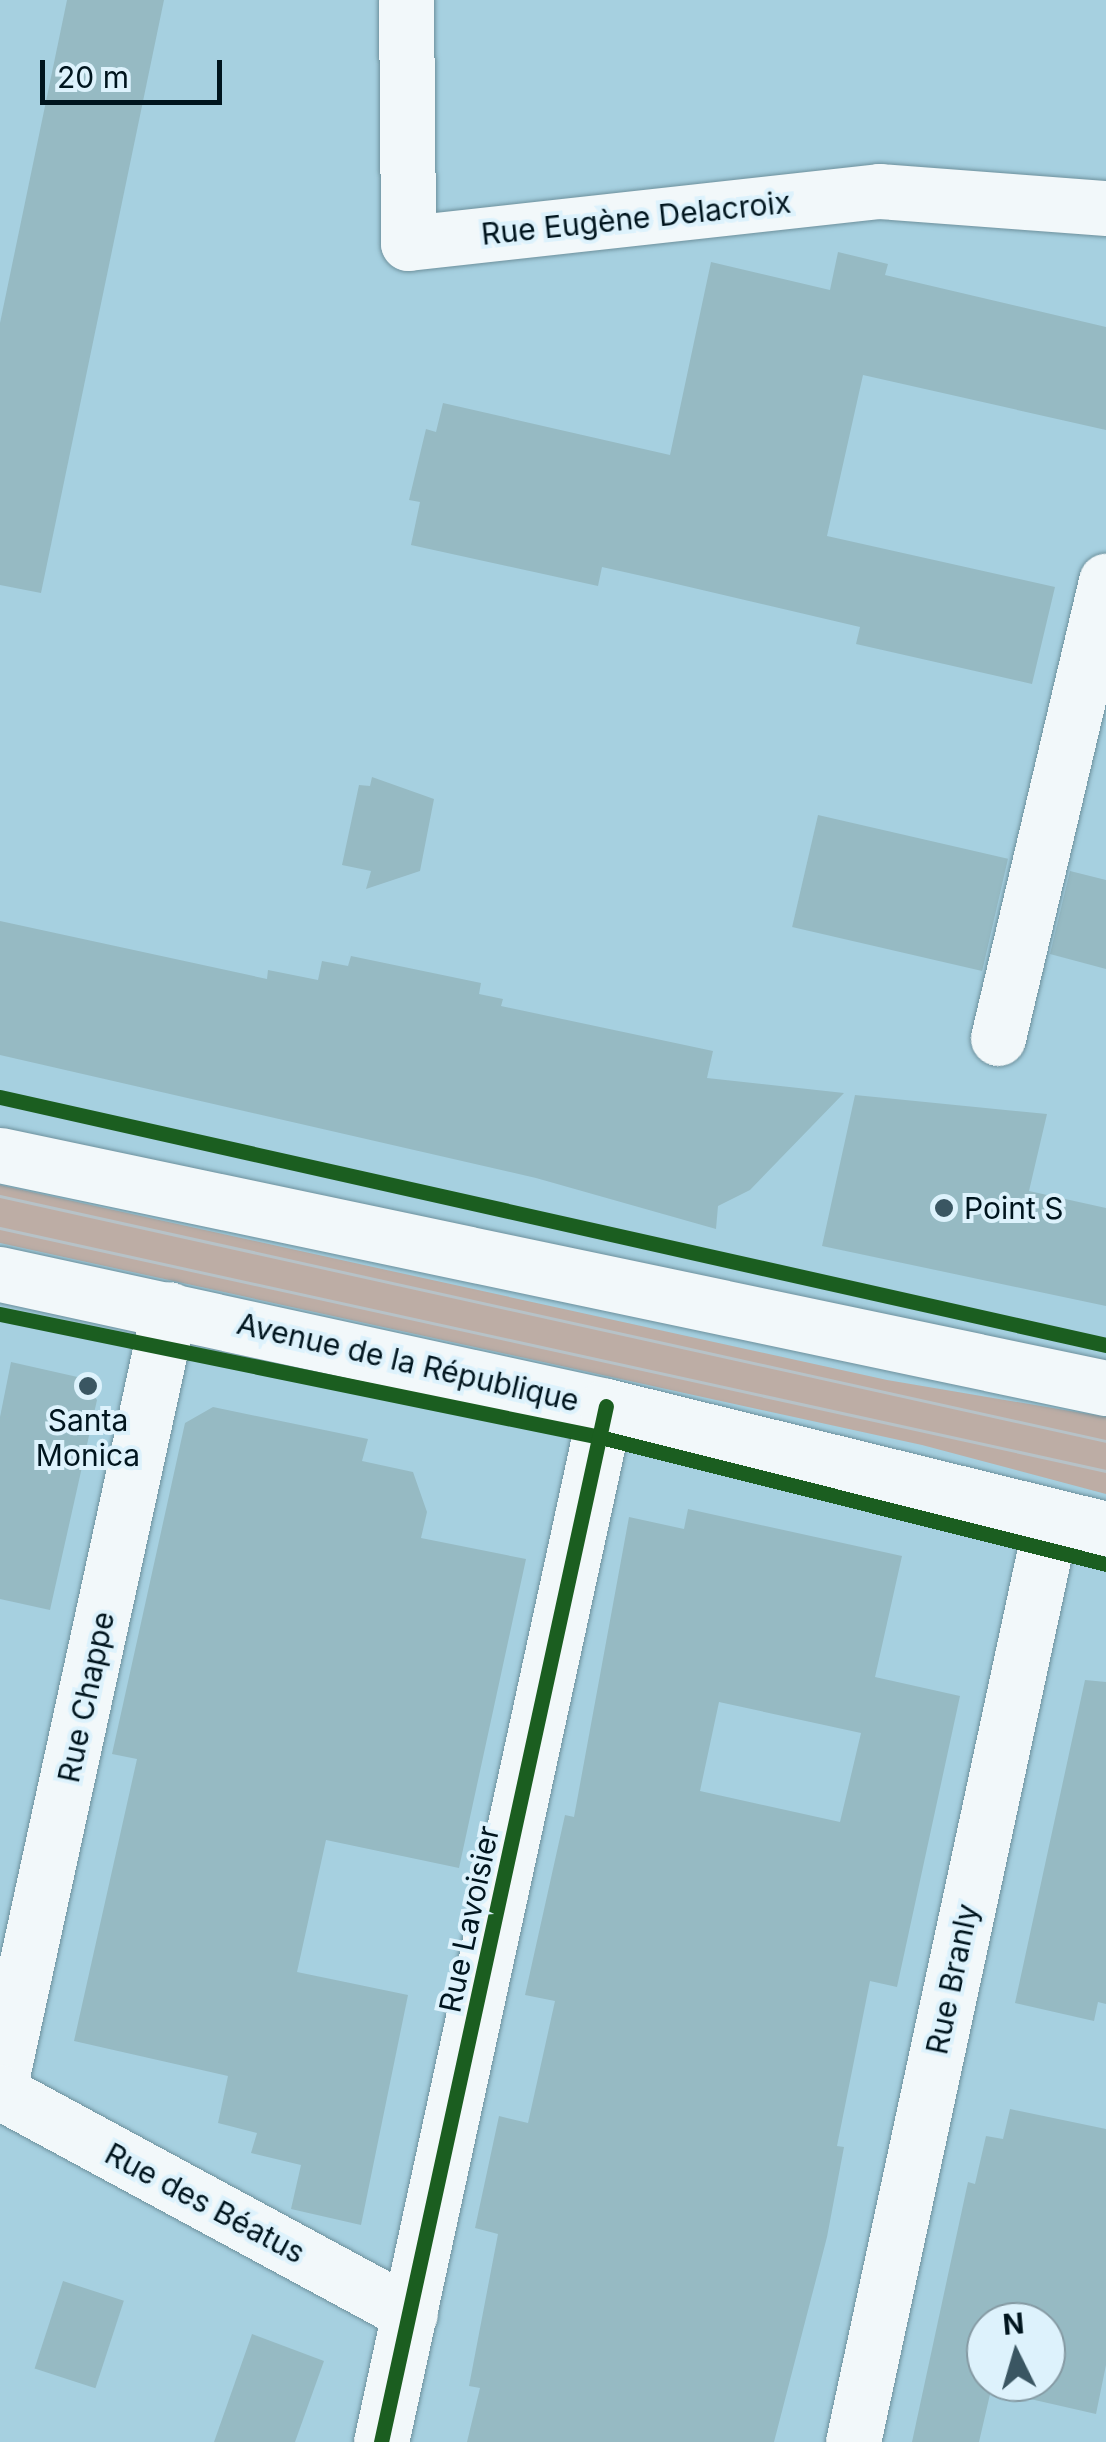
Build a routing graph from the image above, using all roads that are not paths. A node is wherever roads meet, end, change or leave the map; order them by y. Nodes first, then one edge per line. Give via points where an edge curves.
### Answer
1 (406, 0) edge
2 (1106, 208) edge
3 (1106, 581) edge
4 (998, 1038) dead end
5 (0, 1155) edge
6 (0, 1274) edge
7 (169, 1309) junction
8 (1106, 1388) edge
9 (606, 1406) junction
10 (1052, 1517) junction
11 (1106, 1528) edge
12 (0, 2088) edge
13 (410, 2314) junction
14 (381, 2442) edge
15 (853, 2442) edge

1 - 2 street, Rue Eugène Delacroix via 408,243 879,192
3 - 4 street
5 - 8 street
6 - 7 street, Avenue de la République
7 - 9 street, Avenue de la République
7 - 12 street, Rue Chappe
9 - 10 street, Avenue de la République
9 - 13 street, Rue Lavoisier
10 - 11 street, Avenue de la République
10 - 15 street, Rue Branly
12 - 13 street, Rue des Béatus
13 - 14 street, Rue Lavoisier

